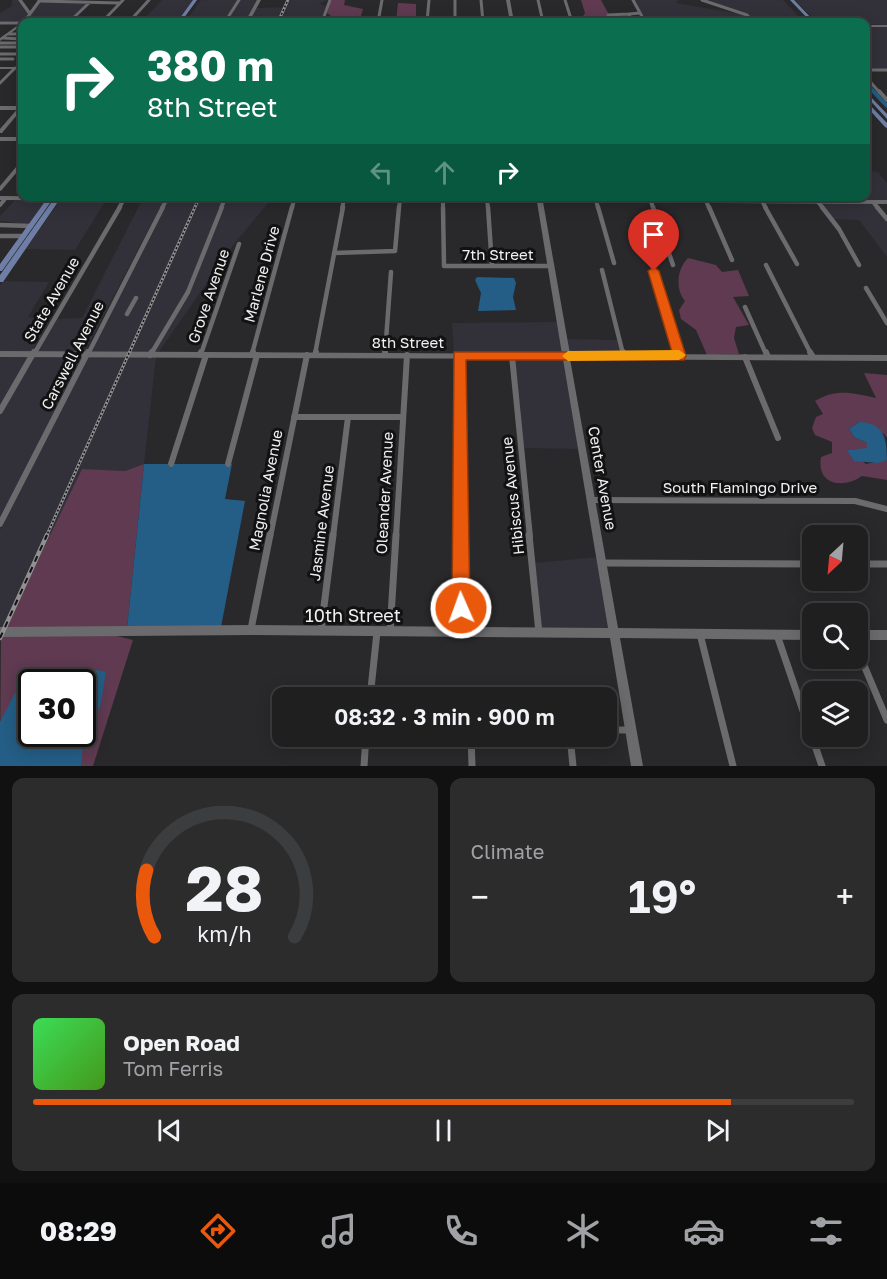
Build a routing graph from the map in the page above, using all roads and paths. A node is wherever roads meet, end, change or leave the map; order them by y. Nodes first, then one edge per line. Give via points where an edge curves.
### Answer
1 (20, 0) edge
2 (149, 0) edge
3 (197, 0) edge
4 (239, 0) edge
5 (259, 0) edge
6 (330, 0) edge
7 (382, 0) edge
8 (429, 0) edge
9 (455, 0) edge
10 (481, 0) edge
11 (508, 0) edge
12 (538, 0) edge
13 (565, 0) edge
14 (633, 0) edge
15 (702, 0) edge
16 (786, 0) edge
17 (792, 0) edge
18 (40, 1) edge
19 (121, 1) edge
20 (89, 3) junction
21 (793, 8) junction
22 (803, 12) junction
23 (640, 13) junction
24 (30, 14) junction
25 (629, 14) junction
26 (608, 15) dead end
27 (27, 18) edge
28 (73, 18) edge
29 (106, 18) edge
30 (133, 18) edge
31 (182, 18) edge
32 (186, 18) edge
33 (228, 18) edge
34 (249, 18) edge
35 (323, 18) edge
36 (379, 18) edge
37 (428, 18) edge
38 (455, 18) edge
39 (483, 18) edge
40 (511, 18) edge
41 (542, 18) edge
42 (571, 18) edge
43 (630, 18) edge
44 (643, 18) edge
45 (750, 18) edge
46 (803, 18) edge
47 (809, 18) edge
48 (0, 23) edge
49 (18, 23) edge
50 (870, 26) edge
51 (887, 26) edge
52 (18, 27) edge
53 (9, 34) junction
54 (18, 34) edge
55 (0, 47) edge
56 (18, 47) edge
57 (18, 47) edge
58 (18, 47) edge
59 (13, 59) dead end
60 (18, 67) edge
61 (0, 68) edge
62 (18, 69) edge
63 (870, 70) edge
64 (887, 70) edge
65 (870, 81) edge
66 (0, 83) edge
67 (870, 98) edge
68 (887, 100) edge
69 (870, 107) edge
70 (0, 108) edge
71 (18, 108) edge
72 (18, 112) edge
73 (887, 117) edge
74 (887, 126) edge
75 (0, 132) edge
76 (0, 139) edge
77 (18, 139) edge
78 (18, 168) edge
79 (16, 170) joint
80 (0, 189) edge
81 (3, 198) edge
82 (52, 201) edge
83 (53, 201) edge
84 (123, 201) edge
85 (166, 201) edge
86 (224, 201) edge
87 (294, 201) edge
88 (342, 201) edge
89 (400, 201) edge
90 (443, 201) edge
91 (487, 201) edge
92 (539, 201) edge
93 (597, 201) edge
94 (651, 201) edge
95 (706, 201) edge
96 (762, 201) joint
97 (818, 202) junction
98 (873, 202) junction
99 (887, 202) edge
100 (0, 205) edge
101 (887, 219) edge
102 (0, 225) edge
103 (31, 226) junction
104 (0, 236) edge
105 (24, 236) junction
106 (239, 244) dead end
107 (334, 253) junction
108 (732, 260) dead end
109 (615, 263) dead end
110 (796, 264) dead end
111 (673, 265) dead end
112 (766, 265) dead end
113 (859, 265) dead end
114 (492, 266) junction
115 (552, 266) junction
116 (602, 270) dead end
117 (654, 271) dead end
118 (1, 272) edge
119 (392, 272) dead end
120 (866, 288) dead end
121 (136, 298) dead end
122 (745, 307) dead end
123 (127, 314) dead end
124 (887, 323) edge
125 (0, 354) edge
126 (33, 355) junction
127 (86, 355) junction
128 (150, 355) junction
129 (203, 355) junction
130 (254, 355) junction
131 (311, 355) junction
132 (385, 355) junction
133 (406, 355) junction
134 (459, 355) junction
135 (512, 356) junction
136 (567, 356) junction
137 (624, 356) junction
138 (680, 356) junction
139 (746, 357) junction
140 (768, 357) junction
141 (813, 357) junction
142 (887, 357) edge
143 (0, 411) edge
144 (294, 417) junction
145 (348, 417) junction
146 (402, 417) junction
147 (778, 438) dead end
148 (171, 464) dead end
149 (228, 464) dead end
150 (592, 500) junction
151 (887, 509) edge
152 (0, 524) edge
153 (603, 563) junction
154 (802, 564) edge
155 (868, 564) edge
156 (887, 564) edge
157 (251, 630) junction
158 (0, 632) edge
159 (321, 632) junction
160 (377, 632) junction
161 (390, 632) junction
162 (462, 632) junction
163 (539, 633) junction
164 (615, 634) junction
165 (699, 634) junction
166 (777, 635) junction
167 (802, 635) edge
168 (868, 635) edge
169 (887, 635) edge
170 (866, 669) edge
171 (371, 687) edge
172 (887, 720) edge
173 (617, 730) edge
174 (631, 730) junction
175 (365, 747) edge
176 (471, 747) edge
177 (571, 747) edge
178 (364, 766) edge
179 (472, 766) edge
180 (573, 766) edge
181 (637, 766) edge
182 (733, 766) edge
183 (822, 766) edge

1 - 24 street
2 - 30 street
3 - 31 main road
3 - 32 main road
4 - 33 street
5 - 34 street
6 - 35 street
7 - 36 street
8 - 37 street
9 - 38 street
10 - 39 street
11 - 40 street
12 - 41 street
13 - 42 street
14 - 23 street
15 - 45 street
16 - 21 main road
17 - 22 main road
18 - 20 street
18 - 24 street
19 - 20 street
19 - 29 street
20 - 28 street
21 - 22 main road
21 - 46 main road
22 - 47 main road
23 - 25 street
23 - 44 street
24 - 27 street
25 - 26 street
25 - 43 street
48 - 49 street
50 - 51 street
52 - 53 street
53 - 54 street
53 - 55 street
55 - 56 street
55 - 57 street
55 - 58 street
55 - 59 street
60 - 61 street
62 - 66 street
63 - 64 street
65 - 68 street
67 - 73 main road
69 - 74 main road
70 - 71 street
72 - 75 street
76 - 77 street
78 - 79 street
79 - 80 street
81 - 100 street
82 - 103 main road
83 - 118 main road
84 - 126 street, State Avenue
85 - 127 street, Carswell Avenue
86 - 128 street via 188,292
87 - 130 street, Marlene Drive
88 - 107 street, Magnolia Avenue
89 - 107 street via 397,249
90 - 114 street, 7th Street via 444,266
91 - 114 street
92 - 115 street, Center Avenue
93 - 109 street
94 - 111 street
95 - 108 street
96 - 97 street
96 - 110 street
97 - 98 street
97 - 113 street
98 - 99 street
98 - 101 street
102 - 103 street
103 - 105 main road
104 - 105 street
105 - 118 main road
106 - 129 street, Grove Avenue
107 - 131 street, Magnolia Avenue
112 - 141 street
114 - 115 street, 7th Street
115 - 136 street, Center Avenue
116 - 137 street
117 - 138 street
119 - 132 street
120 - 124 street
121 - 123 street
122 - 140 street
125 - 126 street, 8th Street
126 - 127 street, 8th Street
126 - 143 street, State Avenue
127 - 128 street, 8th Street
127 - 152 street, Carswell Avenue
128 - 129 street, 8th Street
129 - 130 street, 8th Street
129 - 148 street, Grove Avenue
130 - 131 street, 8th Street
130 - 149 street, Marlene Drive
131 - 132 street, 8th Street
131 - 144 street, Magnolia Avenue
132 - 133 street, 8th Street
133 - 134 street, 8th Street
133 - 146 street, Oleander Avenue
134 - 135 street, 8th Street
134 - 162 street
135 - 136 street, 8th Street
135 - 163 street, Hibiscus Avenue
136 - 137 street, 8th Street
136 - 150 street, Center Avenue
137 - 138 street, 8th Street
138 - 139 street, 8th Street
139 - 140 street, 8th Street
139 - 147 street
140 - 141 street, 8th Street
141 - 142 street, 8th Street
144 - 145 street
144 - 157 street, Magnolia Avenue
145 - 146 street
145 - 159 street, Jasmine Avenue
146 - 161 street, Oleander Avenue
150 - 151 street, South Flamingo Drive via 855,501
150 - 153 street, Center Avenue
153 - 154 street
153 - 164 street, Center Avenue
155 - 156 street
157 - 158 street, 10th Street
157 - 159 street, 10th Street
159 - 160 street, 10th Street
160 - 161 street, 10th Street
160 - 171 street
161 - 162 street, 10th Street
162 - 163 street, 10th Street
163 - 164 street, 10th Street
164 - 165 street, 10th Street
164 - 174 street, Center Avenue
165 - 166 street, 10th Street
165 - 182 street
166 - 167 street, 10th Street
166 - 183 street
168 - 169 street
170 - 172 street
173 - 174 street
174 - 181 street, Center Avenue
175 - 178 street
176 - 179 street
177 - 180 street

